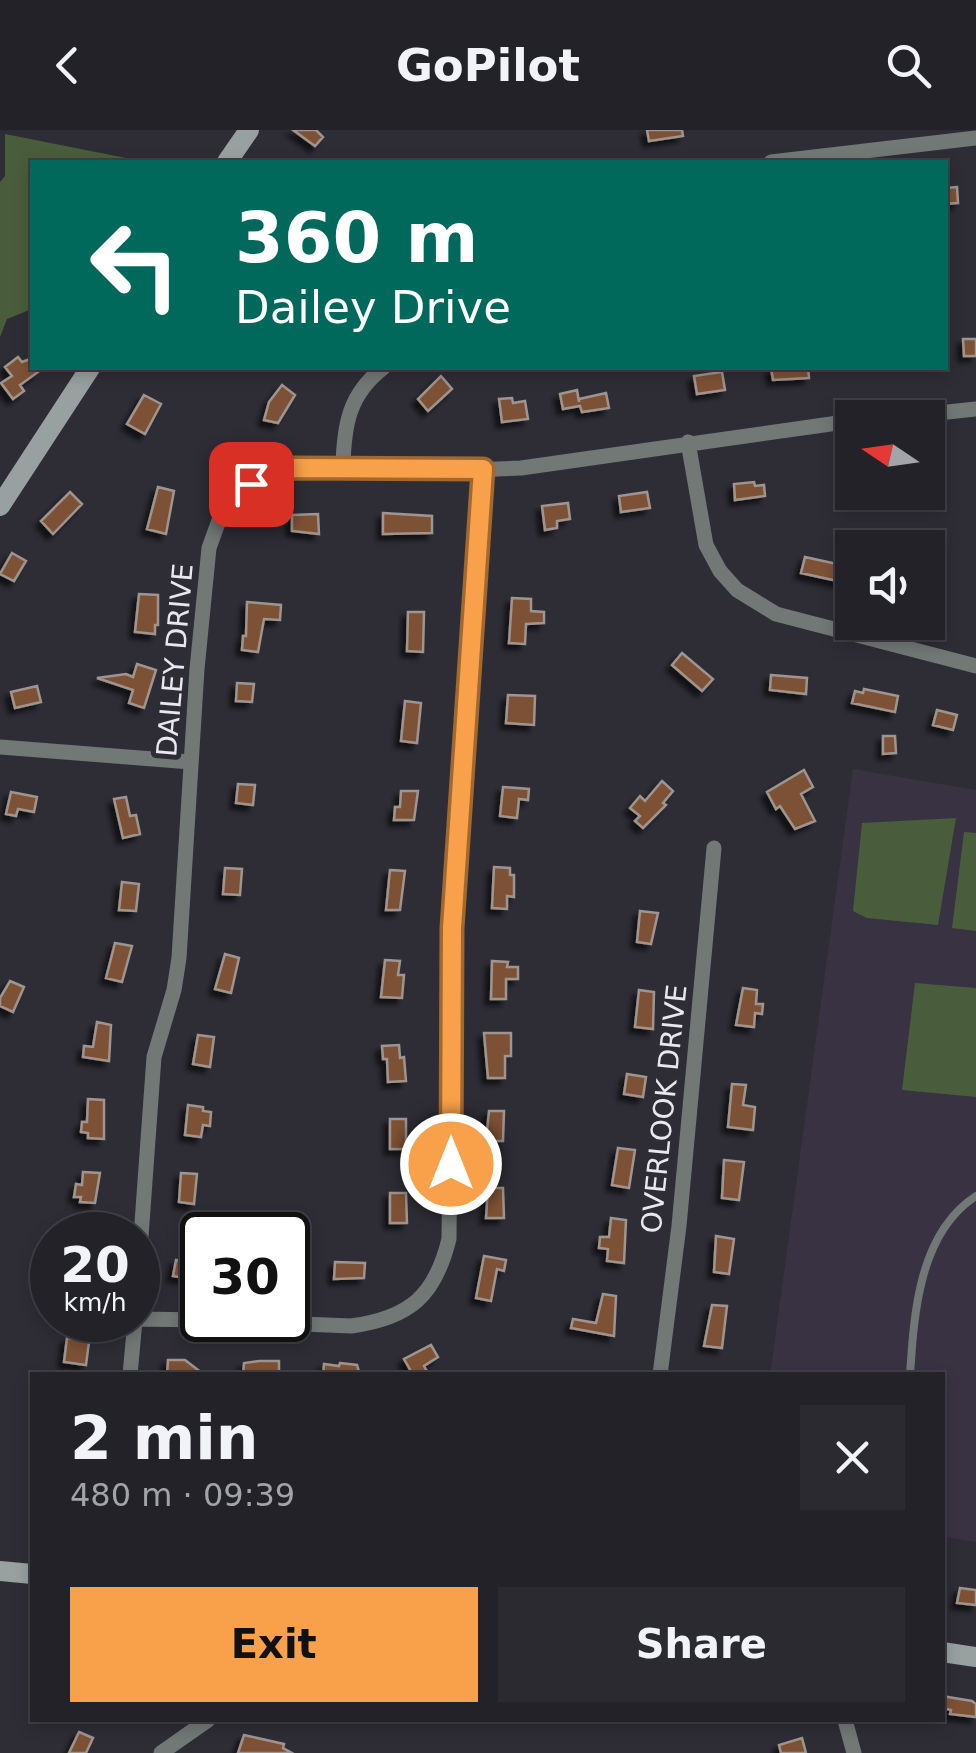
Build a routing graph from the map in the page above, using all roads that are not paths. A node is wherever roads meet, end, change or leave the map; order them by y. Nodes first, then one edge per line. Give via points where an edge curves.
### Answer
1 (250, 130) edge
2 (976, 138) edge
3 (228, 160) edge
4 (788, 160) edge
5 (89, 370) edge
6 (380, 370) edge
7 (976, 409) edge
8 (945, 412) edge
9 (835, 423) edge
10 (688, 442) junction
11 (343, 466) junction
12 (483, 469) junction
13 (0, 506) edge
14 (976, 666) edge
15 (0, 747) edge
16 (191, 762) junction
17 (714, 848) dead end
18 (976, 1196) edge
19 (143, 1212) edge
20 (310, 1324) edge
21 (134, 1342) edge
22 (130, 1372) edge
23 (660, 1372) edge
24 (910, 1372) edge
25 (0, 1571) edge
26 (30, 1574) edge
27 (945, 1652) edge
28 (976, 1657) edge
29 (206, 1722) edge
30 (846, 1722) edge
31 (171, 1750) edge
32 (854, 1753) edge

1 - 3 main road
2 - 4 street
5 - 13 main road
6 - 11 street via 354,396
7 - 8 street
9 - 10 street, DAILEY DRIVE
10 - 12 street, DAILEY DRIVE
10 - 14 street via 706,545 737,590 776,614
11 - 12 street, DAILEY DRIVE
11 - 16 street, DAILEY DRIVE via 276,472 251,484 222,512 209,548
12 - 20 street via 454,892 449,1239 428,1293 390,1319
15 - 16 street
16 - 19 street, DAILEY DRIVE via 179,958 154,1057
17 - 23 street, OVERLOOK DRIVE
18 - 24 lane via 949,1219 927,1262
21 - 22 street
25 - 26 main road
27 - 28 main road
29 - 31 street
30 - 32 street

